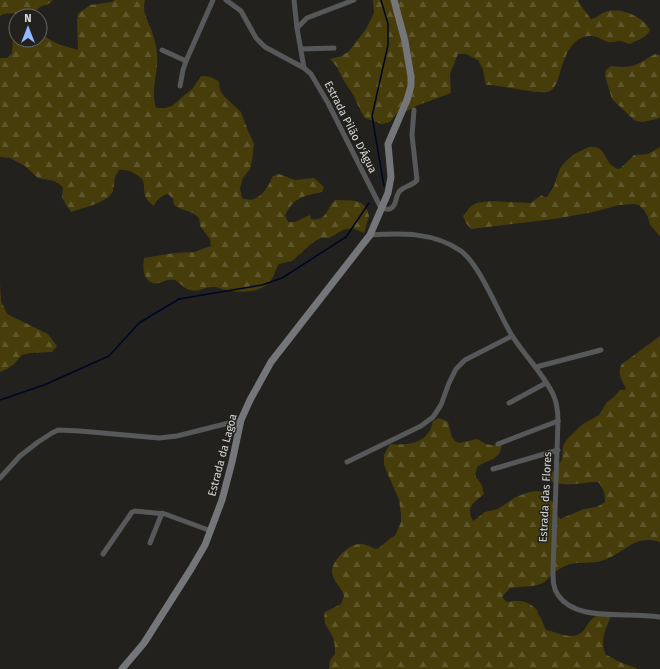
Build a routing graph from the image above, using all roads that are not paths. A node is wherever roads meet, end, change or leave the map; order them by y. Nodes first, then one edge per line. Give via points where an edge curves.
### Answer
1 (213, 0) edge
2 (226, 0) edge
3 (294, 0) edge
4 (354, 0) edge
5 (394, 0) edge
6 (297, 28) junction
7 (334, 48) dead end
8 (301, 49) junction
9 (162, 50) dead end
10 (186, 61) junction
11 (304, 68) junction
12 (180, 86) dead end
13 (414, 110) dead end
14 (381, 208) junction
15 (370, 235) junction
16 (512, 336) junction
17 (601, 350) dead end
18 (536, 367) junction
19 (546, 383) junction
20 (509, 403) dead end
21 (241, 420) junction
22 (558, 421) junction
23 (498, 444) dead end
24 (558, 450) junction
25 (347, 462) dead end
26 (493, 469) dead end
27 (0, 478) edge
28 (162, 513) junction
29 (211, 531) junction
30 (150, 543) dead end
31 (103, 554) dead end
32 (660, 617) edge
33 (122, 669) edge

1 - 10 street
2 - 11 street, Estrada Pilão D'Água via 241,11 256,38 265,47
3 - 6 street
4 - 6 street via 307,18
5 - 14 street, Estrada da Lagoa via 405,41 411,86 388,144 391,177
6 - 8 street
7 - 8 street
8 - 11 street
9 - 10 street
10 - 12 street
11 - 14 street, Estrada Pilão D'Água via 311,74 328,103
13 - 14 street via 412,135 417,180 398,193 391,209
14 - 15 street, Estrada da Lagoa
15 - 16 street, Estrada das Flores via 402,233 427,237 461,251 474,266
15 - 21 street, Estrada da Lagoa via 271,362
16 - 18 street, Estrada das Flores
16 - 25 street via 465,360 456,369 441,405 433,417 421,426
17 - 18 street
18 - 19 street, Estrada das Flores
19 - 20 street
19 - 22 street, Estrada das Flores via 553,395
21 - 27 street via 159,438 58,430 20,456
21 - 29 street, Estrada da Lagoa via 222,500
22 - 23 street
22 - 24 street, Estrada das Flores
24 - 26 street
24 - 32 street, Estrada das Flores via 553,572 553,584 557,594 570,606 583,611
28 - 29 street
28 - 30 street
28 - 31 street via 132,512
29 - 33 street, Estrada da Lagoa via 191,569 148,637

